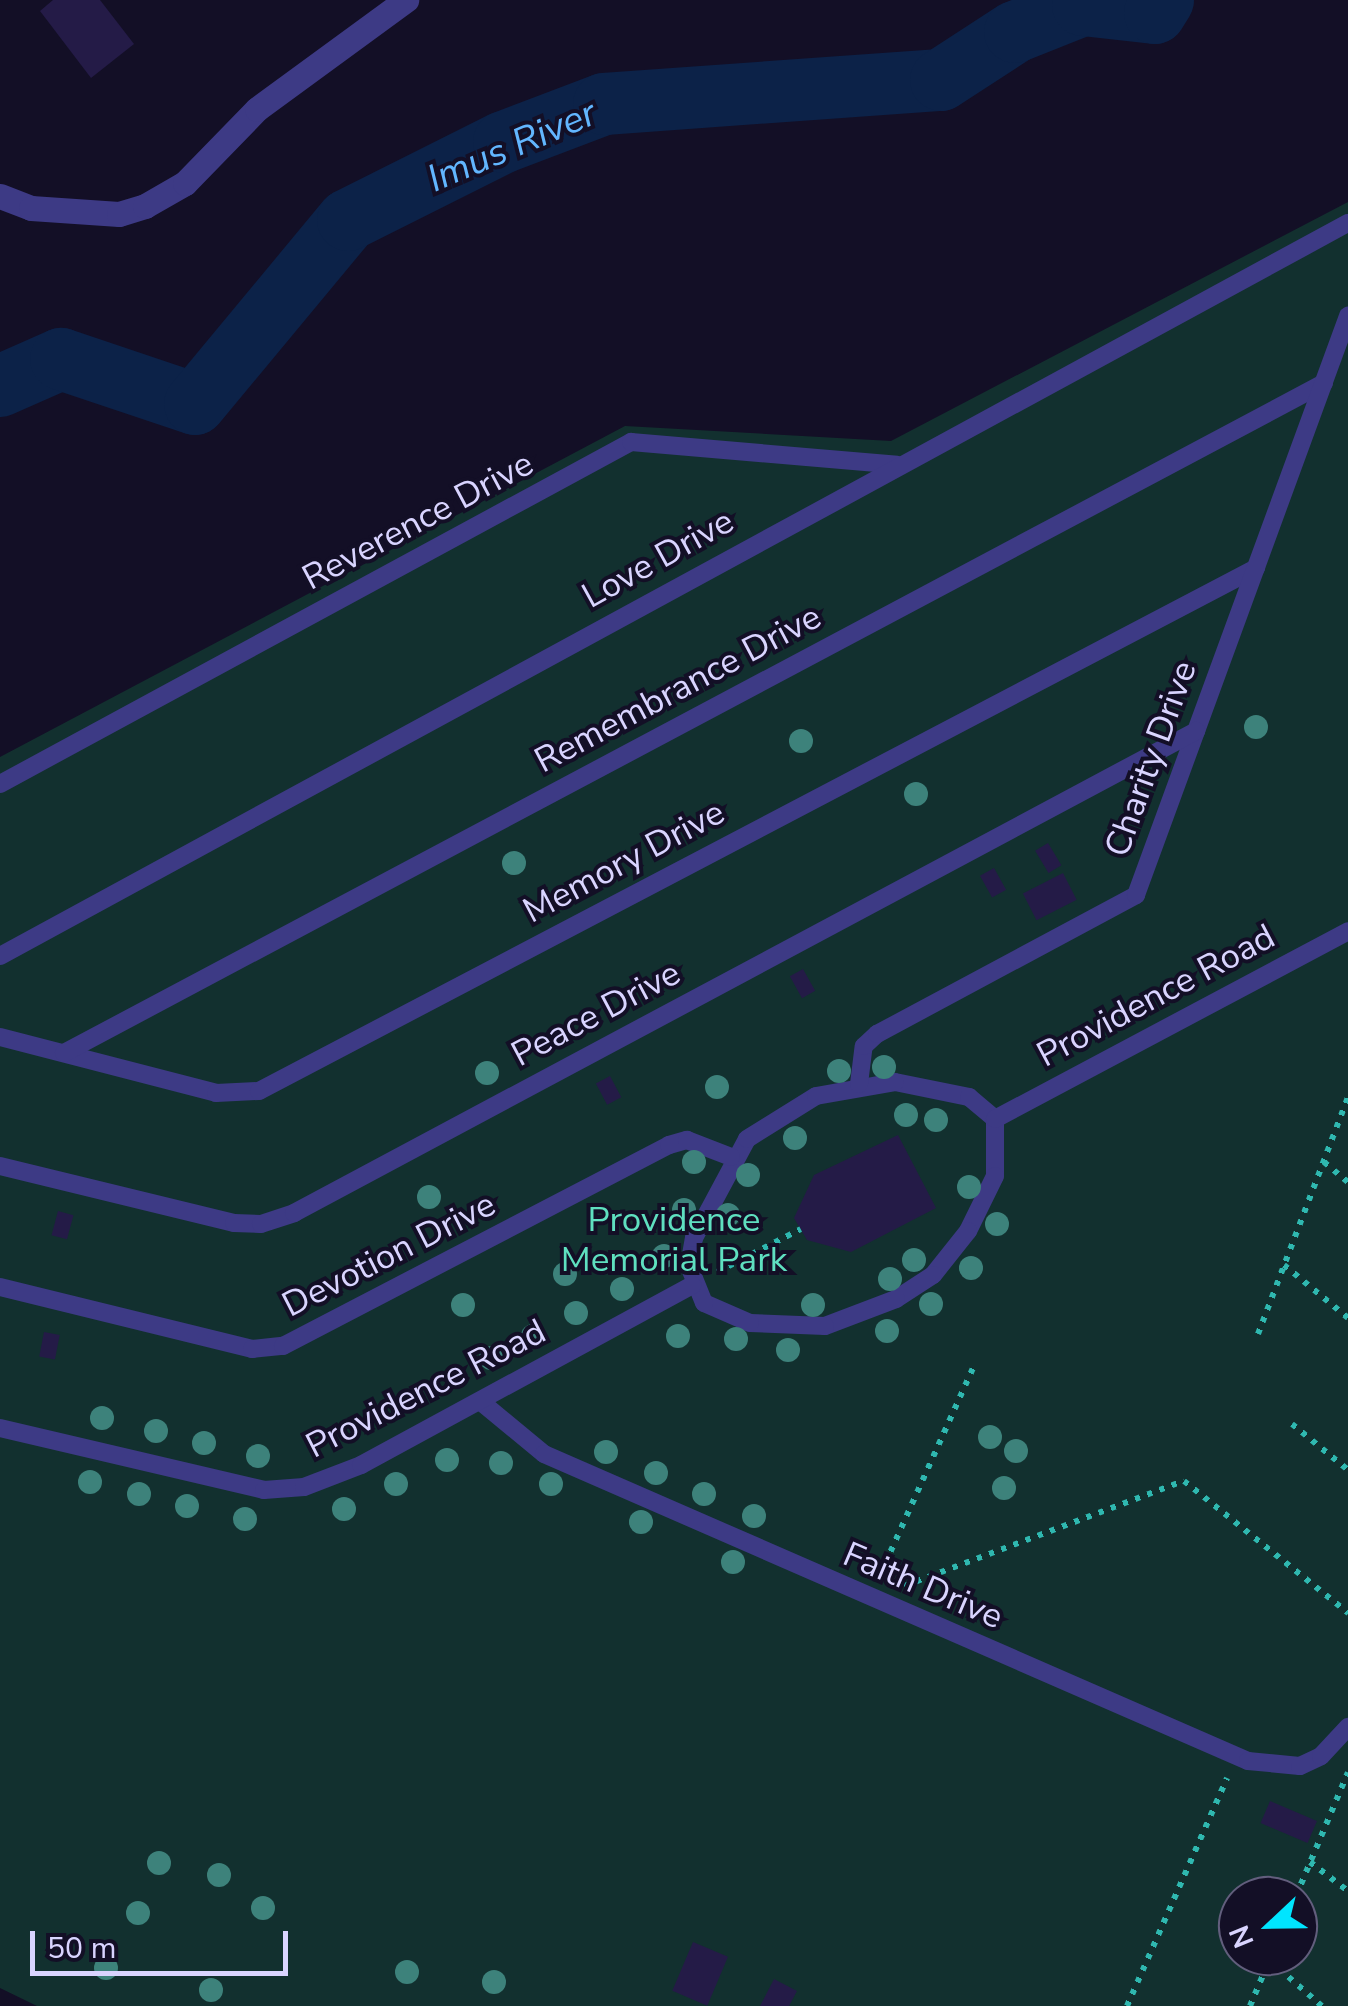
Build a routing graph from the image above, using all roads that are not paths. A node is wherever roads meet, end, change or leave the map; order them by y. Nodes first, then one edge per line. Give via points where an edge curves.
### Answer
1 (406, 0) edge
2 (0, 196) edge
3 (1348, 223) edge
4 (1348, 316) edge
5 (1324, 383) junction
6 (898, 465) junction
7 (1256, 568) junction
8 (1196, 730) junction
9 (0, 784) edge
10 (1348, 931) edge
11 (0, 956) edge
12 (0, 1037) edge
13 (64, 1053) junction
14 (858, 1084) junction
15 (995, 1119) junction
16 (731, 1157) junction
17 (0, 1166) edge
18 (692, 1285) junction
19 (0, 1287) edge
20 (480, 1401) junction
21 (0, 1428) edge
22 (1348, 1727) edge

1 - 2 street via 257,109 185,183 145,206 118,214 49,209
3 - 6 lane, Love Drive
4 - 5 lane, Charity Drive
5 - 7 lane, Charity Drive
5 - 13 lane, Remembrance Drive
6 - 9 lane, Reverence Drive via 631,442
6 - 11 lane, Love Drive
7 - 8 lane, Charity Drive
7 - 13 lane, Memory Drive via 259,1090 216,1093
8 - 14 lane, Charity Drive via 1136,896 876,1034 864,1046
8 - 17 lane, Peace Drive via 294,1213 261,1224 234,1223
10 - 15 lane, Providence Road
12 - 13 lane, Memory Drive
14 - 15 lane via 940,1088 969,1097
14 - 16 lane via 778,1115
15 - 18 lane via 995,1176 968,1231 933,1275 896,1299 824,1326 786,1329 722,1312
16 - 18 lane via 694,1238
16 - 19 lane, Devotion Drive via 687,1140 668,1146 283,1346 252,1348
18 - 20 lane, Providence Road
20 - 21 lane, Providence Road via 304,1488 264,1490
20 - 22 lane, Faith Drive via 544,1454 1237,1756 1275,1768 1300,1766

